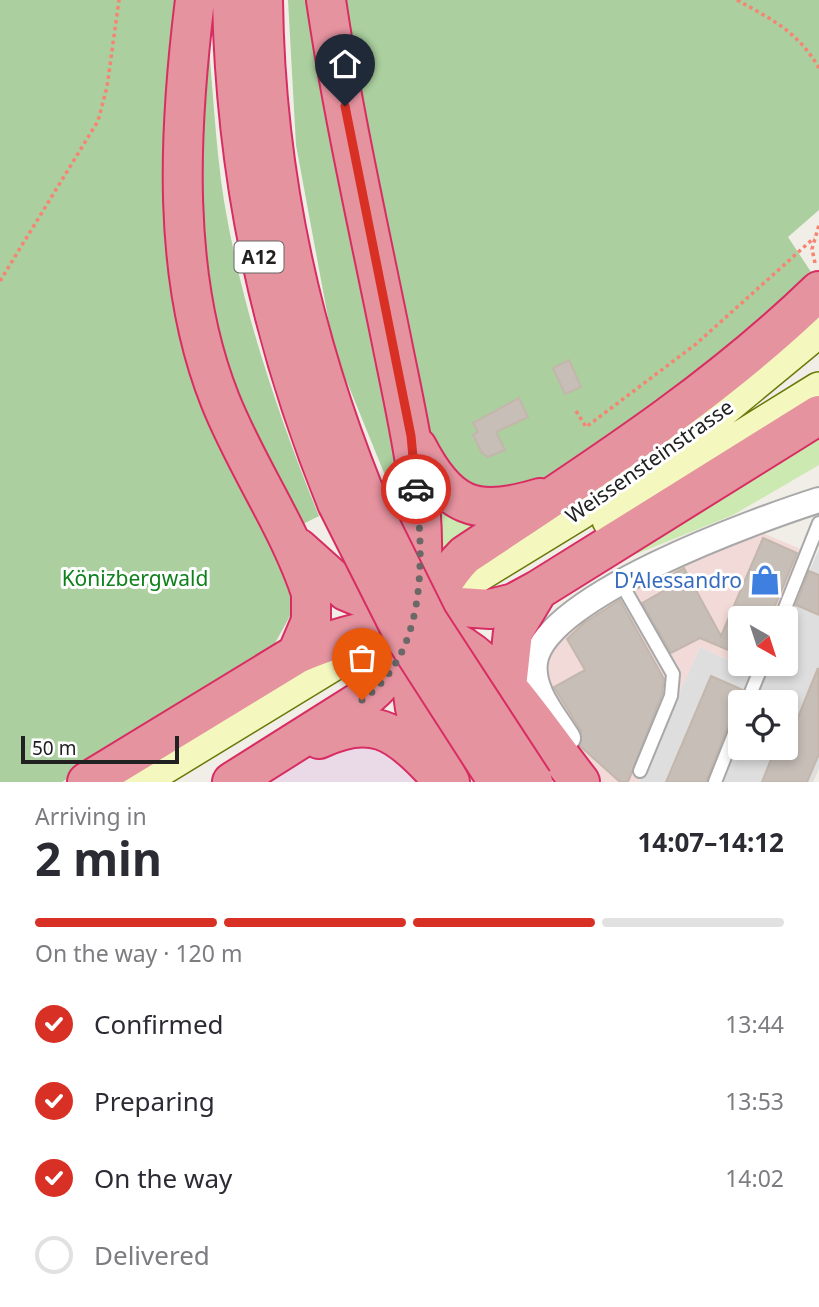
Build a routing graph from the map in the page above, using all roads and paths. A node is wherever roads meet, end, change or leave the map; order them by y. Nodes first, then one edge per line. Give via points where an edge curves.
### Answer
1 (118, 0) edge
2 (195, 0) edge
3 (233, 0) edge
4 (263, 0) edge
5 (327, 0) edge
6 (737, 0) edge
7 (819, 68) edge
8 (819, 225) edge
9 (814, 238) junction
10 (812, 248) dead end
11 (0, 281) edge
12 (819, 291) edge
13 (819, 330) edge
14 (819, 390) edge
15 (576, 411) dead end
16 (819, 415) edge
17 (411, 436) junction
18 (566, 489) junction
19 (351, 498) junction
20 (819, 500) edge
21 (819, 523) edge
22 (286, 537) junction
23 (621, 583) junction
24 (538, 590) junction
25 (786, 606) edge
26 (420, 617) junction
27 (297, 654) junction
28 (507, 687) junction
29 (552, 731) junction
30 (728, 749) edge
31 (278, 754) junction
32 (640, 771) dead end
33 (87, 782) edge
34 (138, 782) edge
35 (181, 782) edge
36 (232, 782) edge
37 (444, 782) edge
38 (450, 782) edge
39 (498, 782) edge
40 (533, 782) edge
41 (580, 782) edge
42 (715, 782) edge

1 - 11 path via 98,121
2 - 22 highway via 184,187 192,287 219,397
3 - 19 highway, A12 via 239,123 262,271 296,394
4 - 19 highway, A12 via 272,149 290,258
5 - 17 highway
6 - 7 path via 800,40
8 - 9 path
9 - 10 path
9 - 15 path via 696,344 586,427
12 - 18 highway via 705,392
13 - 14 main road, Weissensteinstrasse via 675,448 475,589
16 - 24 highway
17 - 18 highway via 437,482 449,496 465,504 503,508
17 - 26 highway via 422,539
18 - 26 highway via 464,555
19 - 39 highway, A12, bridge via 404,636
19 - 40 highway, A12, bridge
20 - 23 street via 652,564
21 - 25 lane
22 - 26 highway via 346,591
22 - 27 highway via 307,580 312,603 311,621
23 - 29 street via 558,622 537,648 536,685
23 - 32 lane via 673,674 671,696
24 - 26 highway via 489,609
24 - 28 highway via 513,632
26 - 27 highway via 398,626 353,633
26 - 28 highway via 476,654
26 - 31 highway via 380,685
26 - 38 highway via 414,702 419,724
27 - 33 highway
28 - 29 highway
29 - 41 highway
30 - 42 lane
31 - 36 highway
31 - 37 highway via 353,727 382,729 410,745
34 - 35 main road via 361,659

